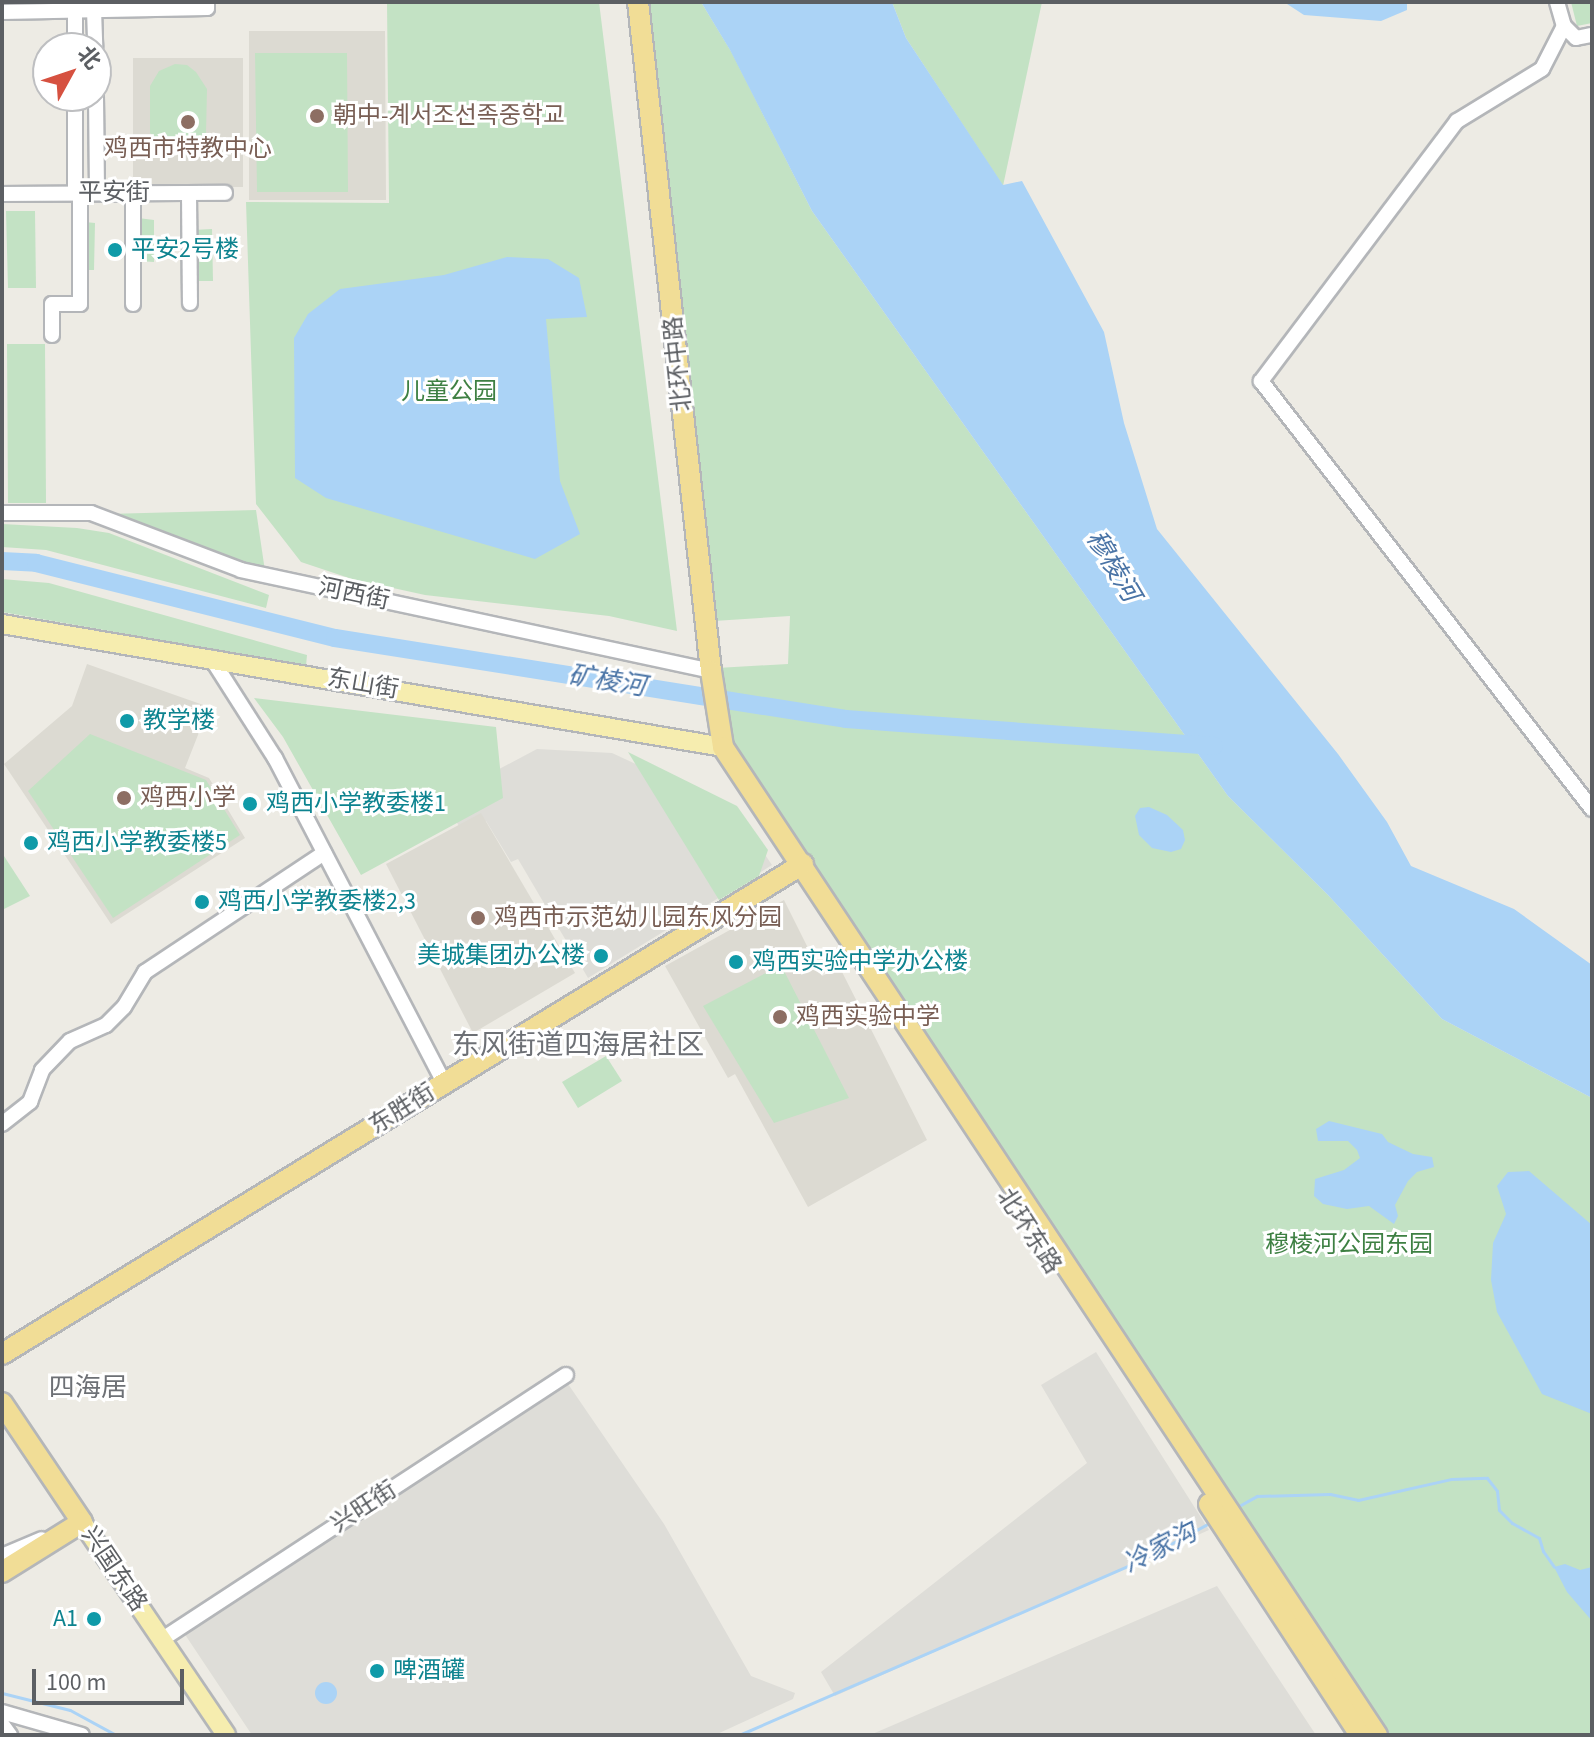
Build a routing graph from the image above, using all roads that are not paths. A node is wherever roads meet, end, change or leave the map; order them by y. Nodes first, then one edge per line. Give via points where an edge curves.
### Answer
1 (628, 2) edge
2 (638, 2) edge
3 (1557, 2) edge
4 (207, 5) edge
5 (33, 7) edge
6 (94, 10) junction
7 (75, 11) junction
8 (2, 12) edge
9 (1564, 26) junction
10 (75, 32) edge
11 (95, 32) edge
12 (1592, 35) edge
13 (75, 112) edge
14 (96, 112) edge
15 (78, 193) junction
16 (97, 193) junction
17 (133, 193) junction
18 (189, 193) junction
19 (225, 193) dead end
20 (2, 194) edge
21 (190, 303) dead end
22 (133, 304) dead end
23 (52, 335) dead end
24 (2, 513) edge
25 (2, 624) edge
26 (211, 658) junction
27 (706, 670) junction
28 (714, 735) junction
29 (1592, 809) edge
30 (324, 853) junction
31 (798, 867) junction
32 (444, 1083) junction
33 (2, 1124) edge
34 (2, 1354) edge
35 (566, 1375) dead end
36 (2, 1403) edge
37 (82, 1522) junction
38 (2, 1556) edge
39 (2, 1572) edge
40 (161, 1640) junction
41 (2, 1712) edge
42 (2, 1724) edge
43 (10, 1735) edge
44 (81, 1735) edge
45 (226, 1735) edge
46 (1360, 1735) edge
47 (1377, 1735) edge

1 - 27 highway, 北环中路
2 - 27 highway, 北环中路
3 - 9 street
4 - 6 street
5 - 7 street
5 - 8 street
6 - 7 street
6 - 11 street
7 - 10 street
9 - 12 street via 1576,38
9 - 29 street via 1542,69 1457,121 1261,381
13 - 15 street
14 - 16 street
15 - 16 street, 平安街
15 - 20 street, 平安街
15 - 23 street via 80,304 52,304
16 - 17 street, 平安街
17 - 18 street, 平安街
17 - 22 street
18 - 19 street, 平安街
18 - 21 street
24 - 27 street, 河西街 via 91,513 241,570
25 - 26 main road, 东山街
26 - 28 main road, 东山街
26 - 30 street via 275,758
27 - 28 highway, 北环中路
28 - 31 highway, 北环东路
30 - 32 street
30 - 33 street via 145,972 124,1007 106,1025 70,1041 42,1070 30,1102
31 - 32 highway, 东胜街
31 - 46 highway, 北环东路
31 - 47 highway, 北环东路
32 - 34 highway, 东胜街
35 - 40 street, 兴旺街
36 - 37 highway, 兴国东路
37 - 38 street
37 - 39 highway
37 - 40 main road, 兴国东路
40 - 45 main road, 兴国东路
41 - 44 street
42 - 43 street

